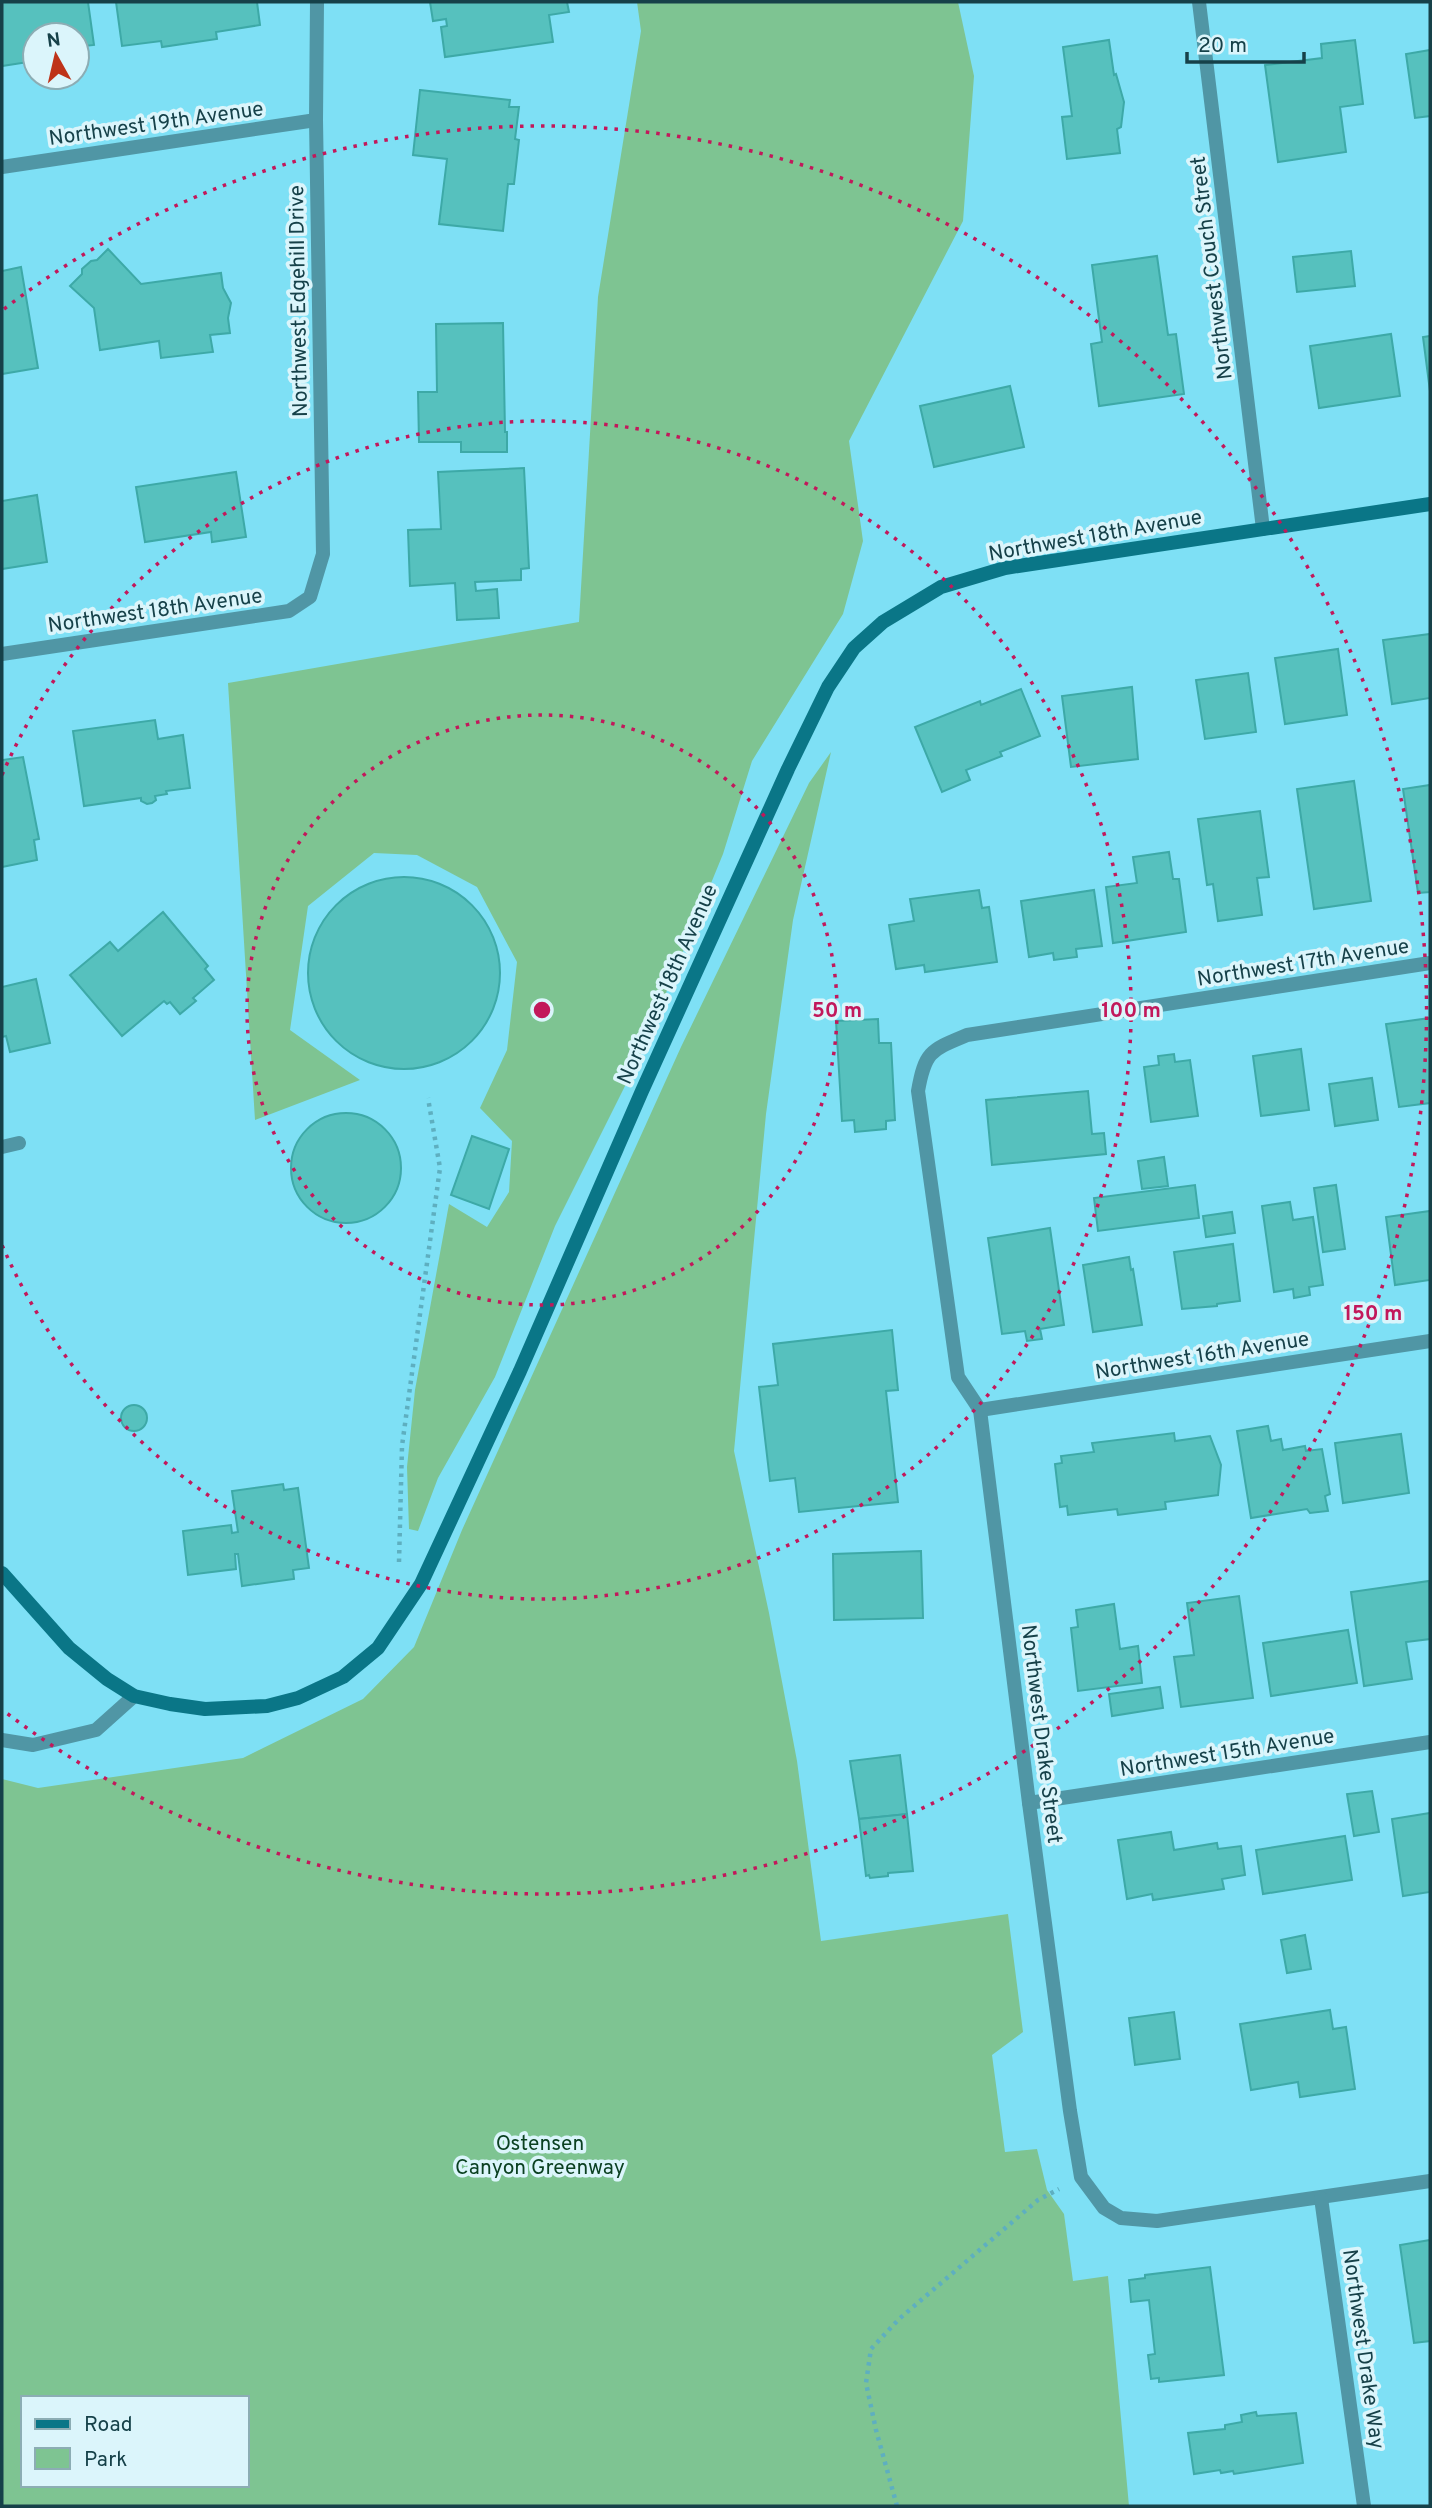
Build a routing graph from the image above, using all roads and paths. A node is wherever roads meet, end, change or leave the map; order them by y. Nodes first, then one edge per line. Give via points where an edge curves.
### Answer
1 (317, 2) edge
2 (1199, 2) edge
3 (316, 120) junction
4 (2, 167) edge
5 (1430, 504) edge
6 (1263, 529) junction
7 (310, 597) joint
8 (2, 654) edge
9 (1430, 963) edge
10 (936, 1048) joint
11 (428, 1098) dead end
12 (19, 1143) dead end
13 (2, 1147) edge
14 (1430, 1341) edge
15 (980, 1410) junction
16 (399, 1566) dead end
17 (2, 1573) edge
18 (134, 1696) junction
19 (2, 1740) edge
20 (1430, 1742) edge
21 (1029, 1803) junction
22 (1081, 2177) junction
23 (1430, 2181) edge
24 (1321, 2198) junction
25 (897, 2506) edge
26 (1364, 2506) edge

1 - 3 street, Northwest Edgehill Drive
2 - 6 street, Northwest Couch Street
3 - 4 street, Northwest 19th Avenue
3 - 7 street, Northwest Edgehill Drive via 323,554
5 - 6 street, Northwest 18th Avenue
6 - 18 street, Northwest 18th Avenue via 993,571 941,587 883,622 854,648 828,687 788,769 498,1418 421,1584 398,1619 378,1648 343,1677 298,1698 267,1706 205,1709
7 - 8 street, Northwest 18th Avenue via 289,611
9 - 10 street, Northwest 17th Avenue via 967,1035
10 - 15 street, Northwest Drake Street via 923,1064 918,1091 958,1377
11 - 16 path via 440,1168 402,1446
12 - 13 street
14 - 15 street, Northwest 16th Avenue
15 - 21 street, Northwest Drake Street
17 - 18 street via 69,1648
18 - 19 street via 96,1730 33,1745
20 - 21 street, Northwest 15th Avenue
21 - 22 street, Northwest Drake Street
22 - 24 street, Northwest Drake Street via 1104,2208 1121,2218 1157,2221
22 - 25 path via 1038,2200 899,2319 871,2349 866,2383
23 - 24 street, Northwest Drake Street
24 - 26 street, Northwest Drake Way

